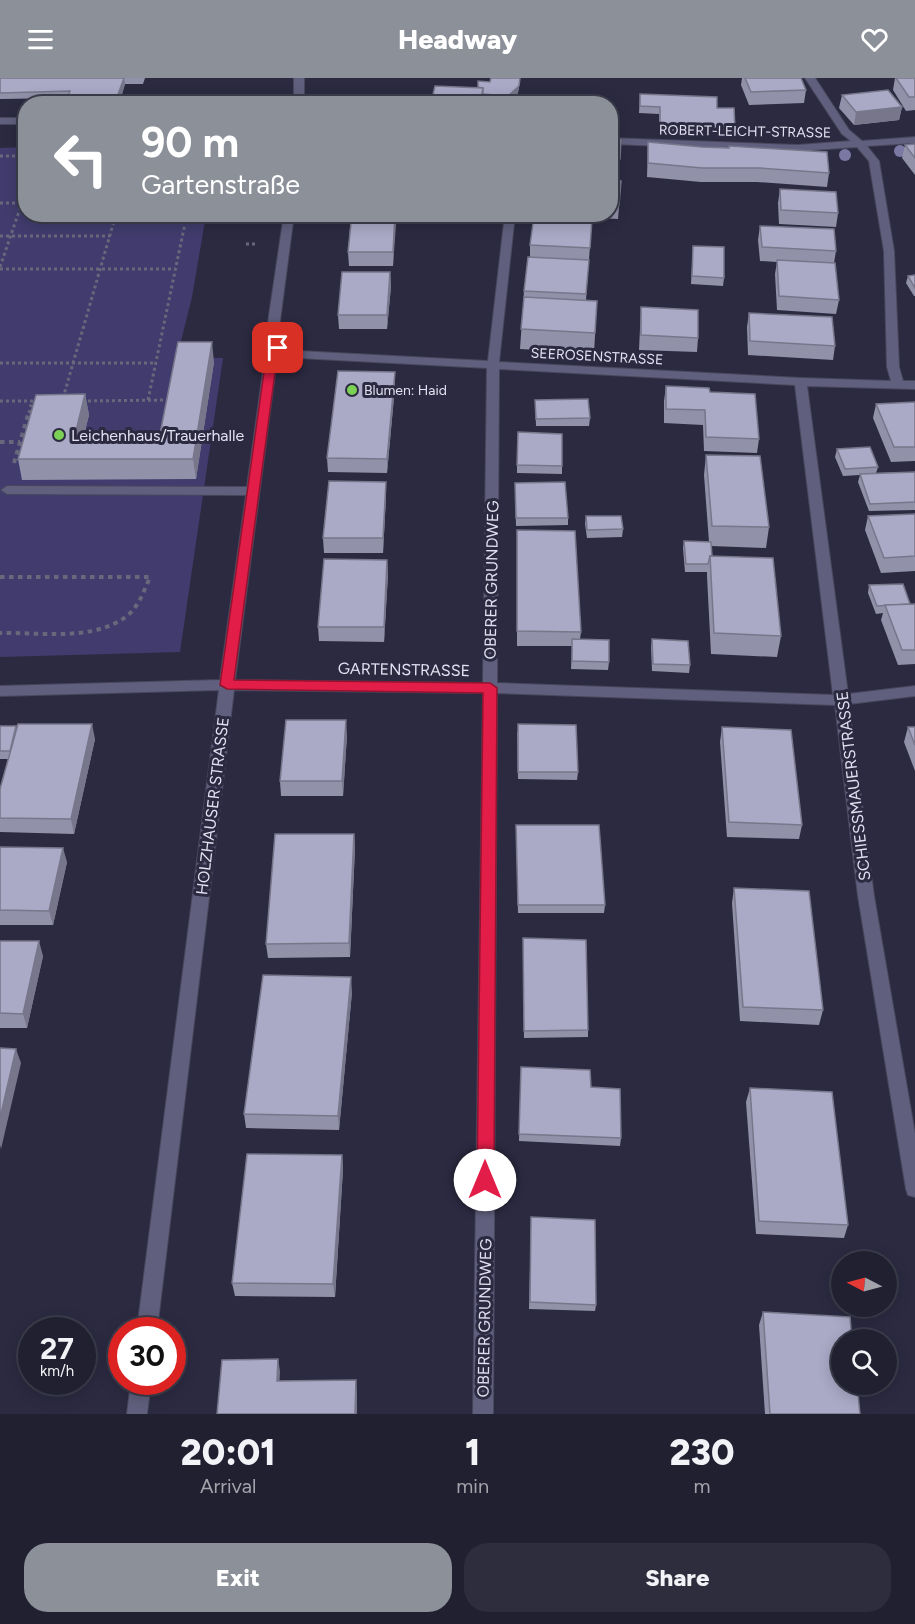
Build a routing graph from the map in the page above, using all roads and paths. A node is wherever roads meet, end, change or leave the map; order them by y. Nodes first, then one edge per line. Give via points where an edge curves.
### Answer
1 (299, 78) edge
2 (810, 78) edge
3 (299, 96) edge
4 (0, 121) edge
5 (18, 121) edge
6 (915, 140) edge
7 (618, 141) edge
8 (860, 144) junction
9 (0, 156) edge
10 (18, 156) edge
11 (0, 203) edge
12 (18, 203) edge
13 (18, 216) edge
14 (114, 222) edge
15 (185, 222) edge
16 (288, 222) edge
17 (509, 222) edge
18 (0, 236) edge
19 (10, 236) junction
20 (110, 236) junction
21 (0, 268) edge
22 (100, 269) junction
23 (175, 269) junction
24 (278, 348) junction
25 (0, 363) edge
26 (74, 363) junction
27 (156, 363) junction
28 (493, 365) junction
29 (801, 382) junction
30 (898, 385) junction
31 (915, 385) edge
32 (148, 400) junction
33 (171, 400) edge
34 (0, 401) edge
35 (32, 401) junction
36 (43, 401) edge
37 (63, 401) edge
38 (74, 401) edge
39 (0, 442) edge
40 (20, 442) junction
41 (7, 490) joint
42 (253, 491) junction
43 (0, 577) edge
44 (0, 633) edge
45 (227, 685) junction
46 (490, 688) junction
47 (0, 691) edge
48 (915, 691) edge
49 (842, 700) junction
50 (915, 1189) edge
51 (149, 1317) edge
52 (139, 1395) edge
53 (137, 1414) edge
54 (483, 1414) edge

1 - 3 street
2 - 8 street via 845,132
4 - 5 street
6 - 8 street, ROBERT-LEICHT-STRASSE
7 - 8 street, ROBERT-LEICHT-STRASSE via 798,148
8 - 30 street via 874,161 888,239 893,367
9 - 10 path
11 - 12 path
13 - 19 path
14 - 20 path
15 - 23 path
16 - 24 street, HOLZHAUSER STRASSE via 272,336
17 - 28 street, OBERER GRUNDWEG
18 - 19 path
19 - 20 path
19 - 21 path
20 - 22 path
21 - 22 path
22 - 23 path
22 - 26 path
23 - 27 path
24 - 28 street, SEEROSENSTRASSE via 298,354
24 - 42 street, HOLZHAUSER STRASSE via 270,365
25 - 26 path
26 - 27 path
26 - 37 path
27 - 32 path
28 - 29 street, SEEROSENSTRASSE
28 - 46 street, OBERER GRUNDWEG
29 - 30 street, SEEROSENSTRASSE
29 - 49 street, SCHIESSMAUERSTRASSE
30 - 31 street, SEEROSENSTRASSE
32 - 33 path
32 - 38 path
34 - 35 path
35 - 36 path
35 - 40 path
39 - 40 path
40 - 41 path
41 - 42 street
42 - 45 street, HOLZHAUSER STRASSE
43 - 44 path via 150,577 139,605 127,617 106,627 87,633
45 - 46 street, GARTENSTRASSE
45 - 47 street, GARTENSTRASSE
45 - 51 street, HOLZHAUSER STRASSE
46 - 49 street, GARTENSTRASSE
46 - 54 street, OBERER GRUNDWEG
48 - 49 street, GARTENSTRASSE
49 - 50 street, SCHIESSMAUERSTRASSE via 866,896
52 - 53 street

